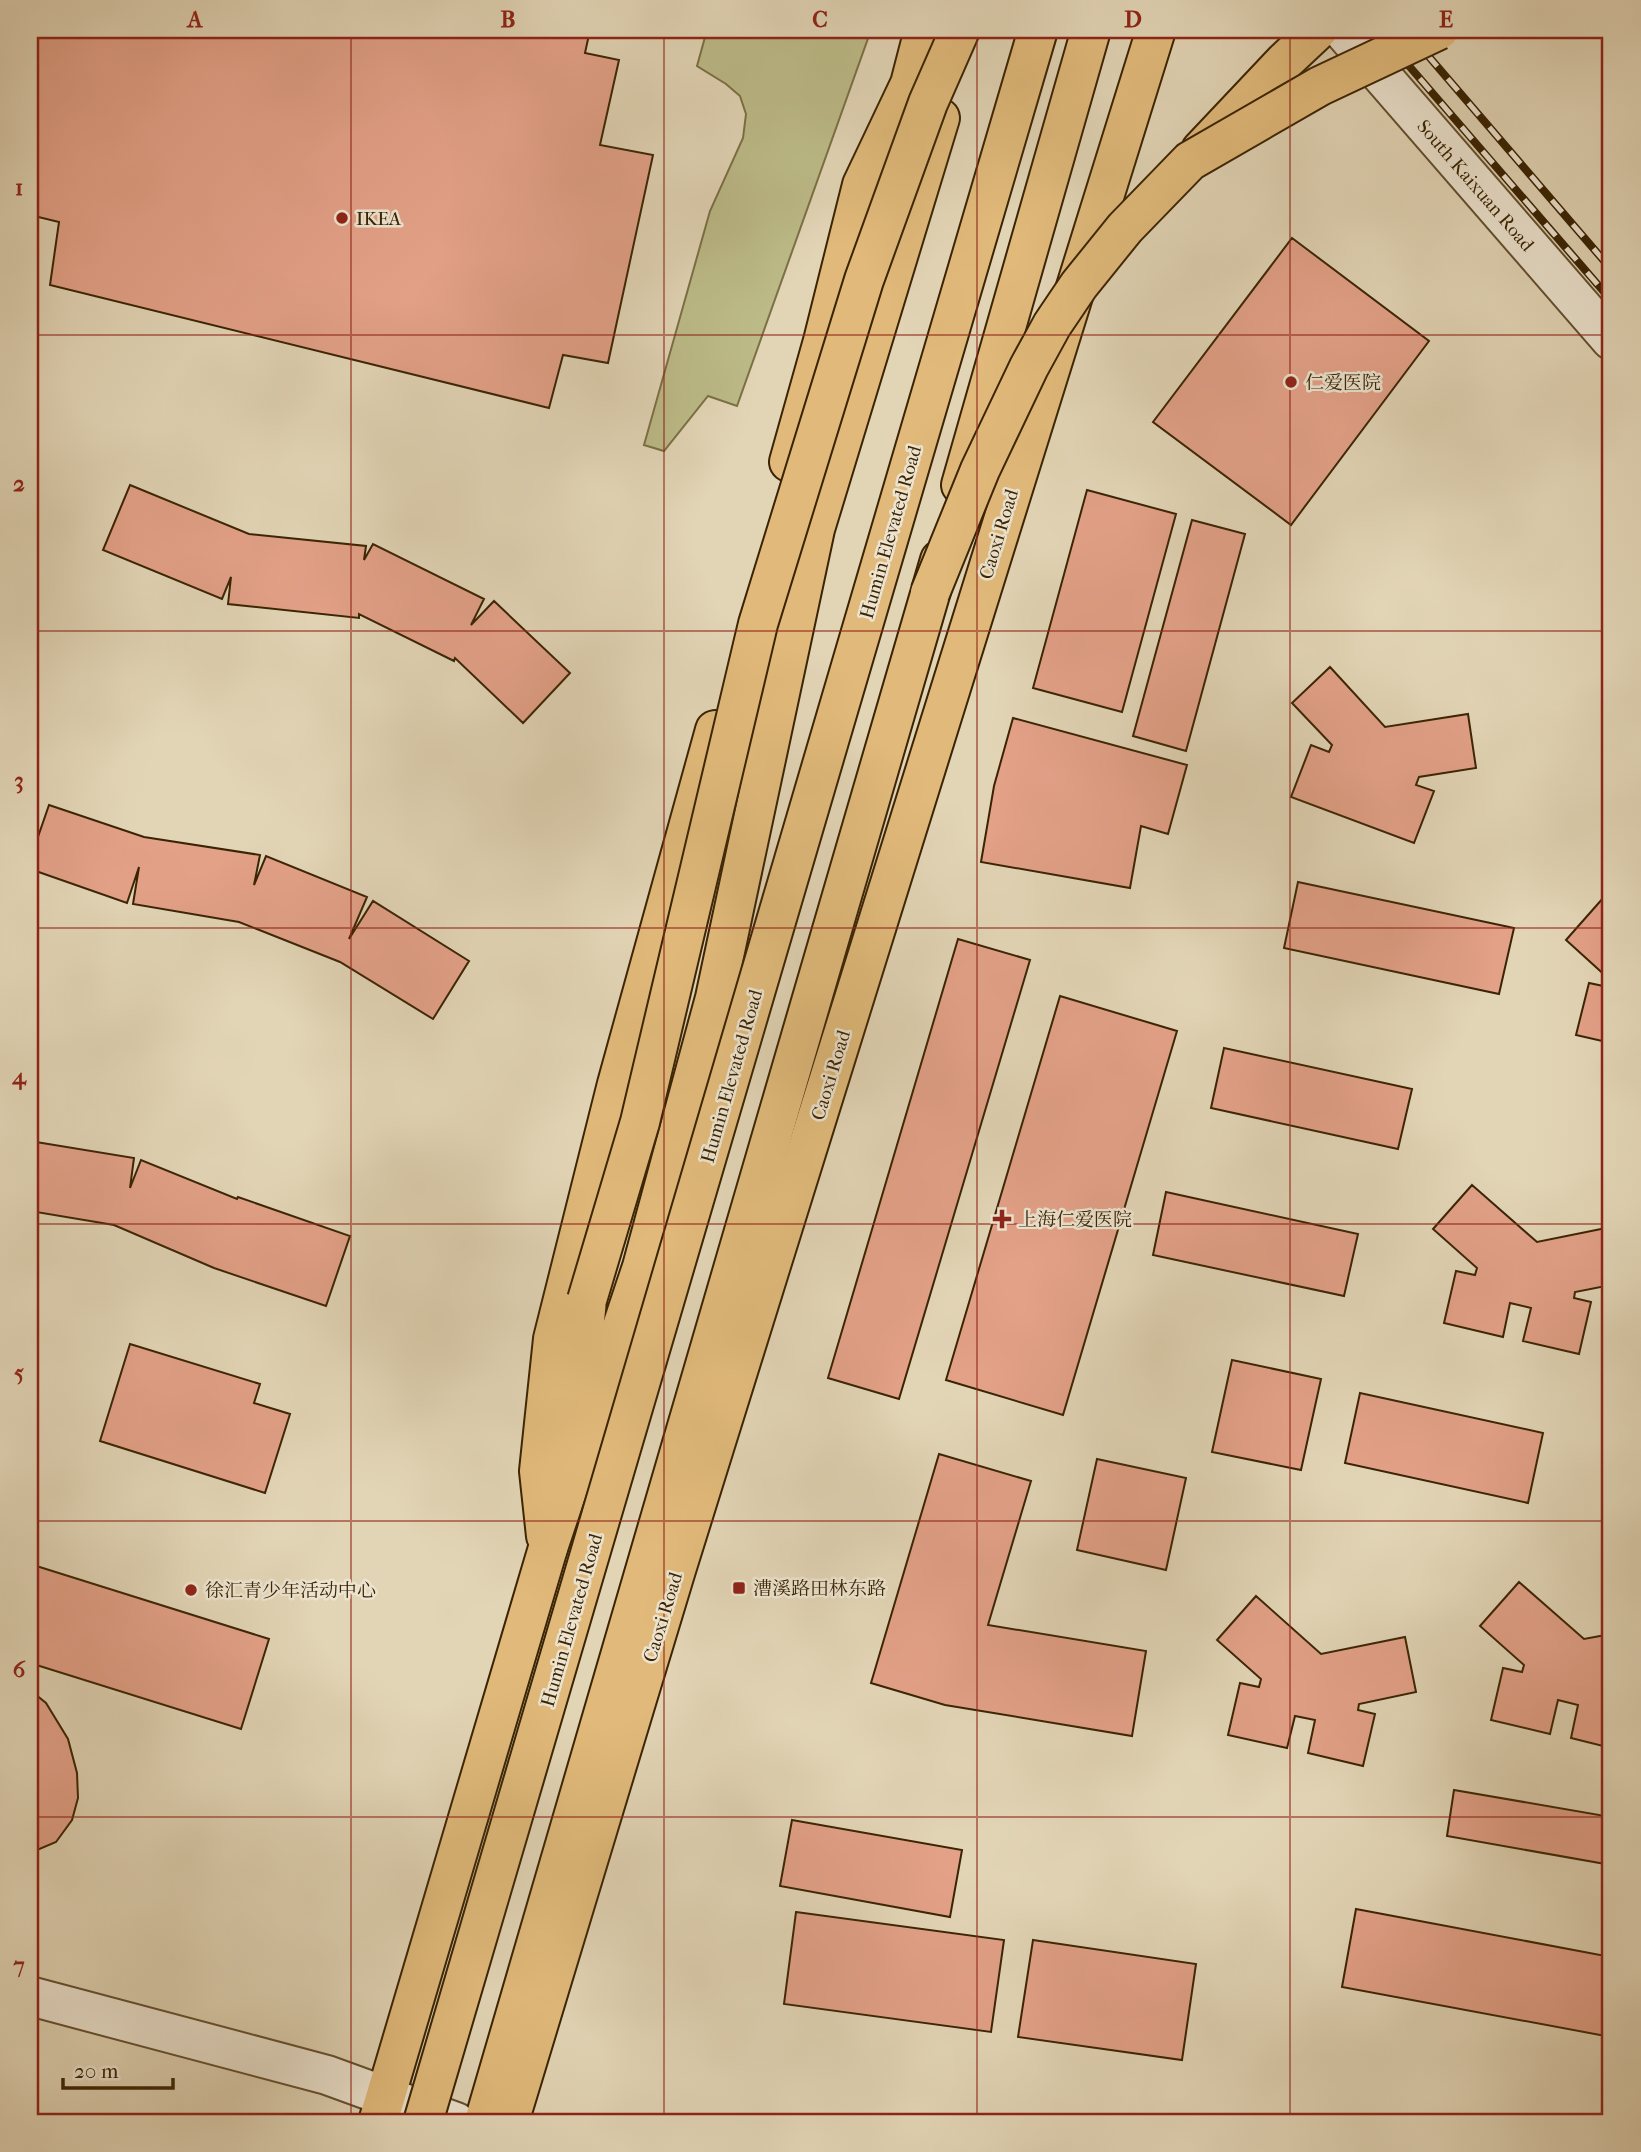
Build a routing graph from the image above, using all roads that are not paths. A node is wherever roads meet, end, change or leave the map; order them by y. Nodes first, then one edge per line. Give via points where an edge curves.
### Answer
1 (924, 30) edge
2 (954, 30) edge
3 (960, 30) edge
4 (968, 30) edge
5 (1038, 30) edge
6 (1091, 30) edge
7 (1156, 30) edge
8 (1318, 30) edge
9 (1342, 30) edge
10 (1439, 30) edge
11 (910, 84) junction
12 (948, 91) junction
13 (1190, 161) junction
14 (1611, 340) edge
15 (815, 529) junction
16 (930, 593) junction
17 (548, 1548) junction
18 (30, 1996) edge
19 (382, 2109) edge
20 (423, 2122) edge
21 (456, 2122) edge
22 (484, 2122) edge
23 (509, 2122) edge

1 - 11 main road
2 - 12 street
3 - 17 main road, bridge via 928,103 864,280 758,624 643,1109 587,1300 580,1372
4 - 12 main road
5 - 20 main road, Humin Elevated Road, bridge
6 - 16 main road, bridge
7 - 23 main road, Caoxi Road via 676,1570
8 - 13 main road, bridge
9 - 14 street, South Kaixuan Road
10 - 13 main road, bridge via 1320,86
11 - 15 main road
11 - 17 main road via 862,185 617,1084 553,1339 539,1471
12 - 15 main road
13 - 16 main road, bridge via 1125,228 1052,325 980,470
15 - 17 main road via 715,998 642,1267
16 - 22 main road
17 - 19 main road
18 - 19 street via 327,2075
19 - 21 street

